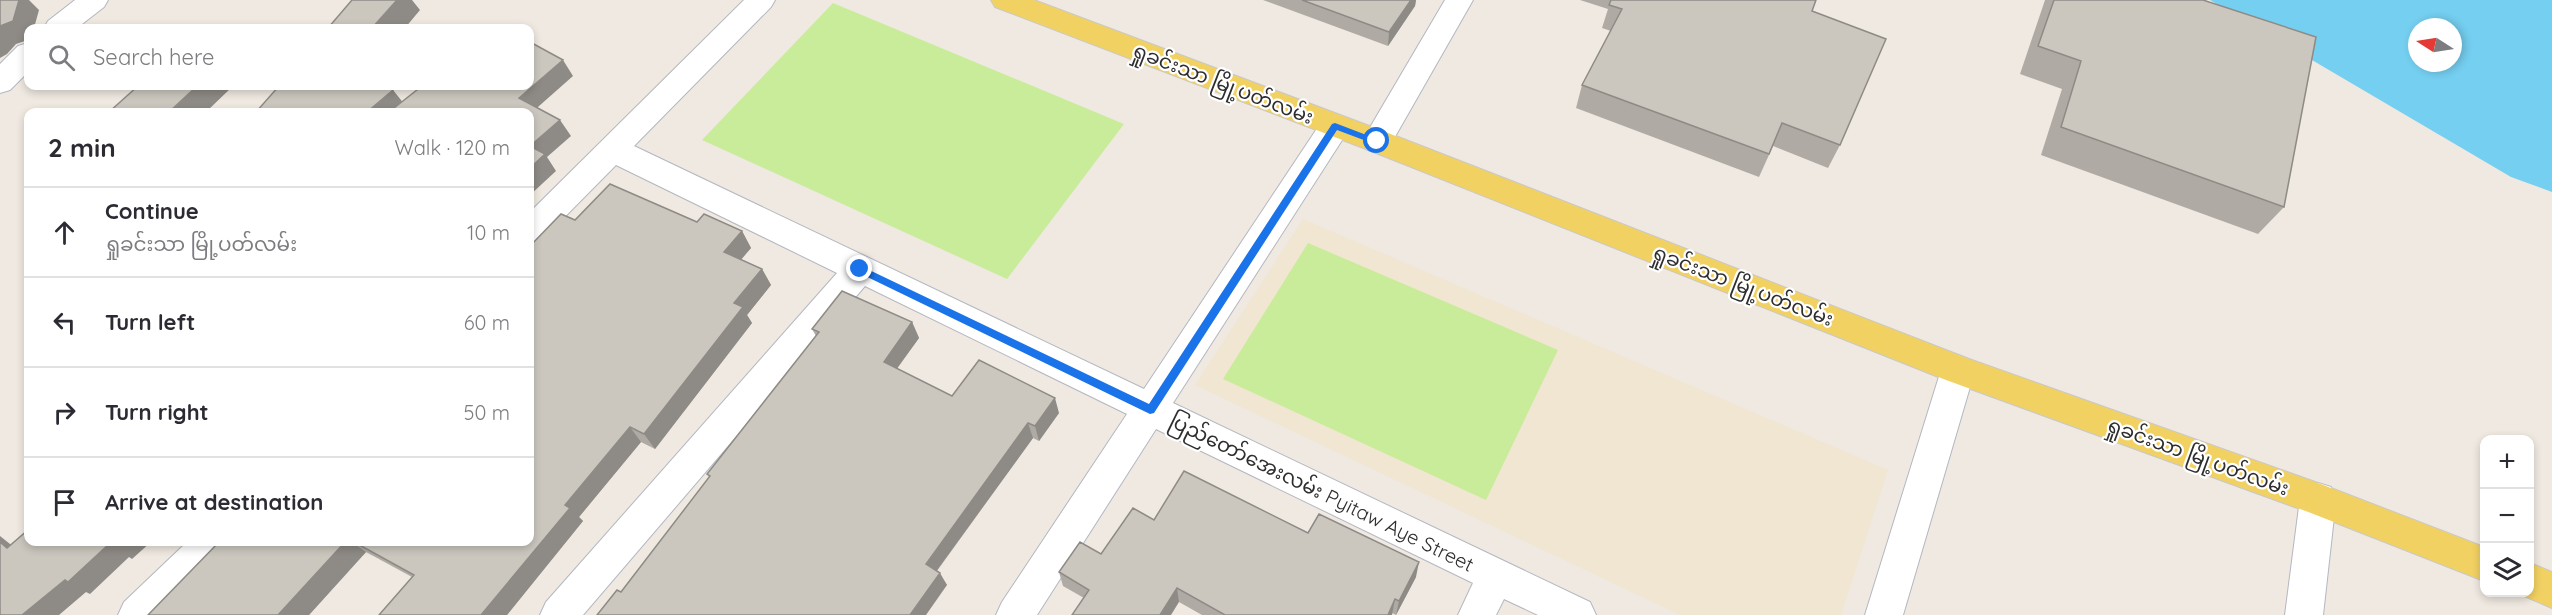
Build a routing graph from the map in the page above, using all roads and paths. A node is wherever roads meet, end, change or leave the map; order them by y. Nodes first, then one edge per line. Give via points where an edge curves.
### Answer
1 (94, 0) edge
2 (760, 0) edge
3 (1005, 0) edge
4 (1458, 0) edge
5 (63, 24) edge
6 (24, 58) edge
7 (0, 82) edge
8 (1335, 126) junction
9 (1377, 141) junction
10 (614, 150) junction
11 (534, 228) edge
12 (860, 269) junction
13 (1958, 370) junction
14 (1150, 410) junction
15 (2318, 499) junction
16 (208, 546) edge
17 (2480, 562) edge
18 (1496, 575) junction
19 (2534, 583) edge
20 (2552, 590) edge
21 (137, 615) edge
22 (559, 615) edge
23 (1015, 615) edge
24 (1477, 615) edge
25 (1577, 615) edge
26 (1884, 615) edge
27 (2304, 615) edge

1 - 5 street
2 - 10 street
3 - 8 main road, ရှုခင်းသာ မြို့ပတ်လမ်း
4 - 9 street
6 - 7 street
8 - 9 main road, ရှုခင်းသာ မြို့ပတ်လမ်း
8 - 14 street
9 - 13 main road, ရှုခင်းသာ မြို့ပတ်လမ်း
10 - 11 street
10 - 12 street, ပြည်တော်အေးလမ်း Pyitaw Aye Street
12 - 14 street, ပြည်တော်အေးလမ်း Pyitaw Aye Street
12 - 22 street
13 - 15 main road, ရှုခင်းသာ မြို့ပတ်လမ်း
13 - 26 street
14 - 18 street, ပြည်တော်အေးလမ်း Pyitaw Aye Street
14 - 23 street
15 - 17 main road, ရှုခင်းသာ မြို့ပတ်လမ်း
15 - 27 street
16 - 21 street
18 - 24 street
18 - 25 street, ပြည်တော်အေးလမ်း Pyitaw Aye Street
19 - 20 main road

